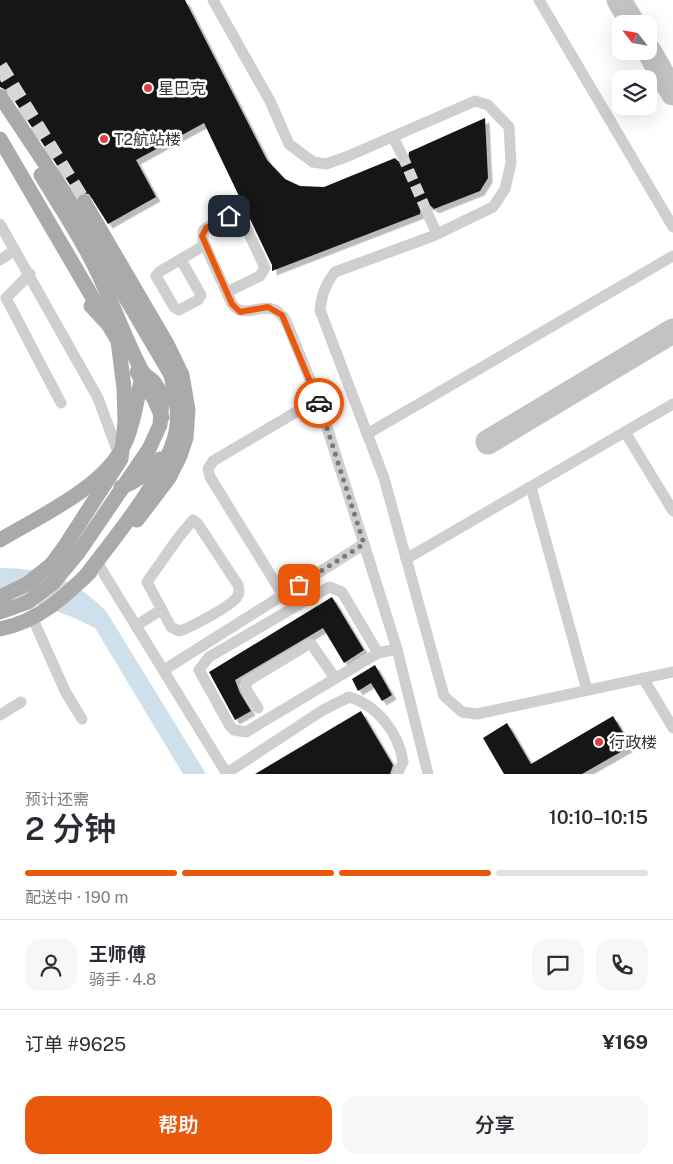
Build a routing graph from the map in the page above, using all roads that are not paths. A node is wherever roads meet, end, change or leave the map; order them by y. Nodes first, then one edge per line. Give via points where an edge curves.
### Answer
1 (213, 0) edge
2 (538, 0) edge
3 (0, 96) edge
4 (0, 105) edge
5 (393, 136) junction
6 (0, 139) edge
7 (402, 155) tunnel mouth
8 (0, 157) edge
9 (84, 202) tunnel mouth
10 (427, 212) tunnel mouth
11 (0, 224) edge
12 (673, 227) edge
13 (437, 234) junction
14 (205, 246) junction
15 (15, 250) junction
16 (673, 256) edge
17 (0, 260) edge
18 (181, 260) dead end
19 (30, 274) junction
20 (227, 292) junction
21 (124, 344) junction
22 (144, 373) junction
23 (318, 398) junction
24 (60, 403) dead end
25 (673, 404) edge
26 (625, 432) junction
27 (367, 434) junction
28 (172, 446) junction
29 (121, 459) junction
30 (531, 487) junction
31 (100, 493) junction
32 (673, 511) edge
33 (0, 540) edge
34 (364, 544) junction
35 (406, 559) junction
36 (98, 564) junction
37 (84, 578) junction
38 (283, 595) junction
39 (0, 597) edge
40 (161, 610) junction
41 (0, 612) edge
42 (33, 619) junction
43 (136, 625) junction
44 (0, 629) edge
45 (397, 649) junction
46 (378, 652) junction
47 (164, 670) junction
48 (673, 672) edge
49 (336, 678) junction
50 (643, 678) junction
51 (587, 690) junction
52 (20, 702) dead end
53 (258, 708) dead end
54 (0, 715) edge
55 (82, 719) dead end
56 (673, 728) edge
57 (227, 774) edge
58 (397, 774) edge
59 (428, 774) edge

1 - 5 street via 270,101 289,144 301,155 313,162 326,164
2 - 12 street
3 - 28 main road via 62,190 171,375 177,404
4 - 21 main road via 92,262 112,301
5 - 7 street
5 - 13 street via 475,101 488,105 509,127 511,163 505,190 493,207
6 - 21 main road
8 - 21 main road, bridge via 91,306
9 - 36 main road via 167,344 182,375 188,410 186,438 169,478 141,517
10 - 13 street
11 - 15 street
13 - 27 street via 335,272 325,285 320,310
14 - 18 street
14 - 20 street
14 - 20 street via 202,236 206,228 234,216 243,221 265,264 260,276
15 - 17 street
15 - 19 street
16 - 27 street
19 - 24 street via 6,298
19 - 29 street via 98,398
20 - 23 street via 240,312 268,307 282,315
21 - 22 main road
21 - 28 main road via 154,399
21 - 29 main road via 125,422
22 - 33 main road, bridge via 125,444 108,468 73,497
22 - 41 main road, bridge via 160,391 162,399 160,425 149,449 53,584 28,602
23 - 34 street
23 - 38 street via 213,461 208,469
25 - 26 street
26 - 30 street
26 - 32 street
27 - 35 street via 384,478
28 - 31 main road via 151,469 127,486
28 - 37 main road via 152,482
29 - 31 main road
30 - 35 street
30 - 51 street
31 - 39 main road via 51,565 27,584
34 - 38 street
34 - 45 street
35 - 51 street via 444,696 462,712 478,714
36 - 37 main road
36 - 43 street
37 - 42 main road
38 - 47 street
40 - 40 street via 147,586 148,578 189,523 195,521 238,585 237,597 179,631 171,627
40 - 43 street
42 - 44 main road
42 - 55 street via 65,691
43 - 47 street
45 - 46 street
45 - 59 street
46 - 49 street
46 - 49 street via 342,592 328,587 209,657 199,670 230,726 246,732
47 - 57 street
48 - 50 street
49 - 53 street via 309,644 246,682 246,690
50 - 51 street
50 - 56 street
52 - 54 street
57 - 58 street via 323,710 349,698 364,701 395,736 403,762

